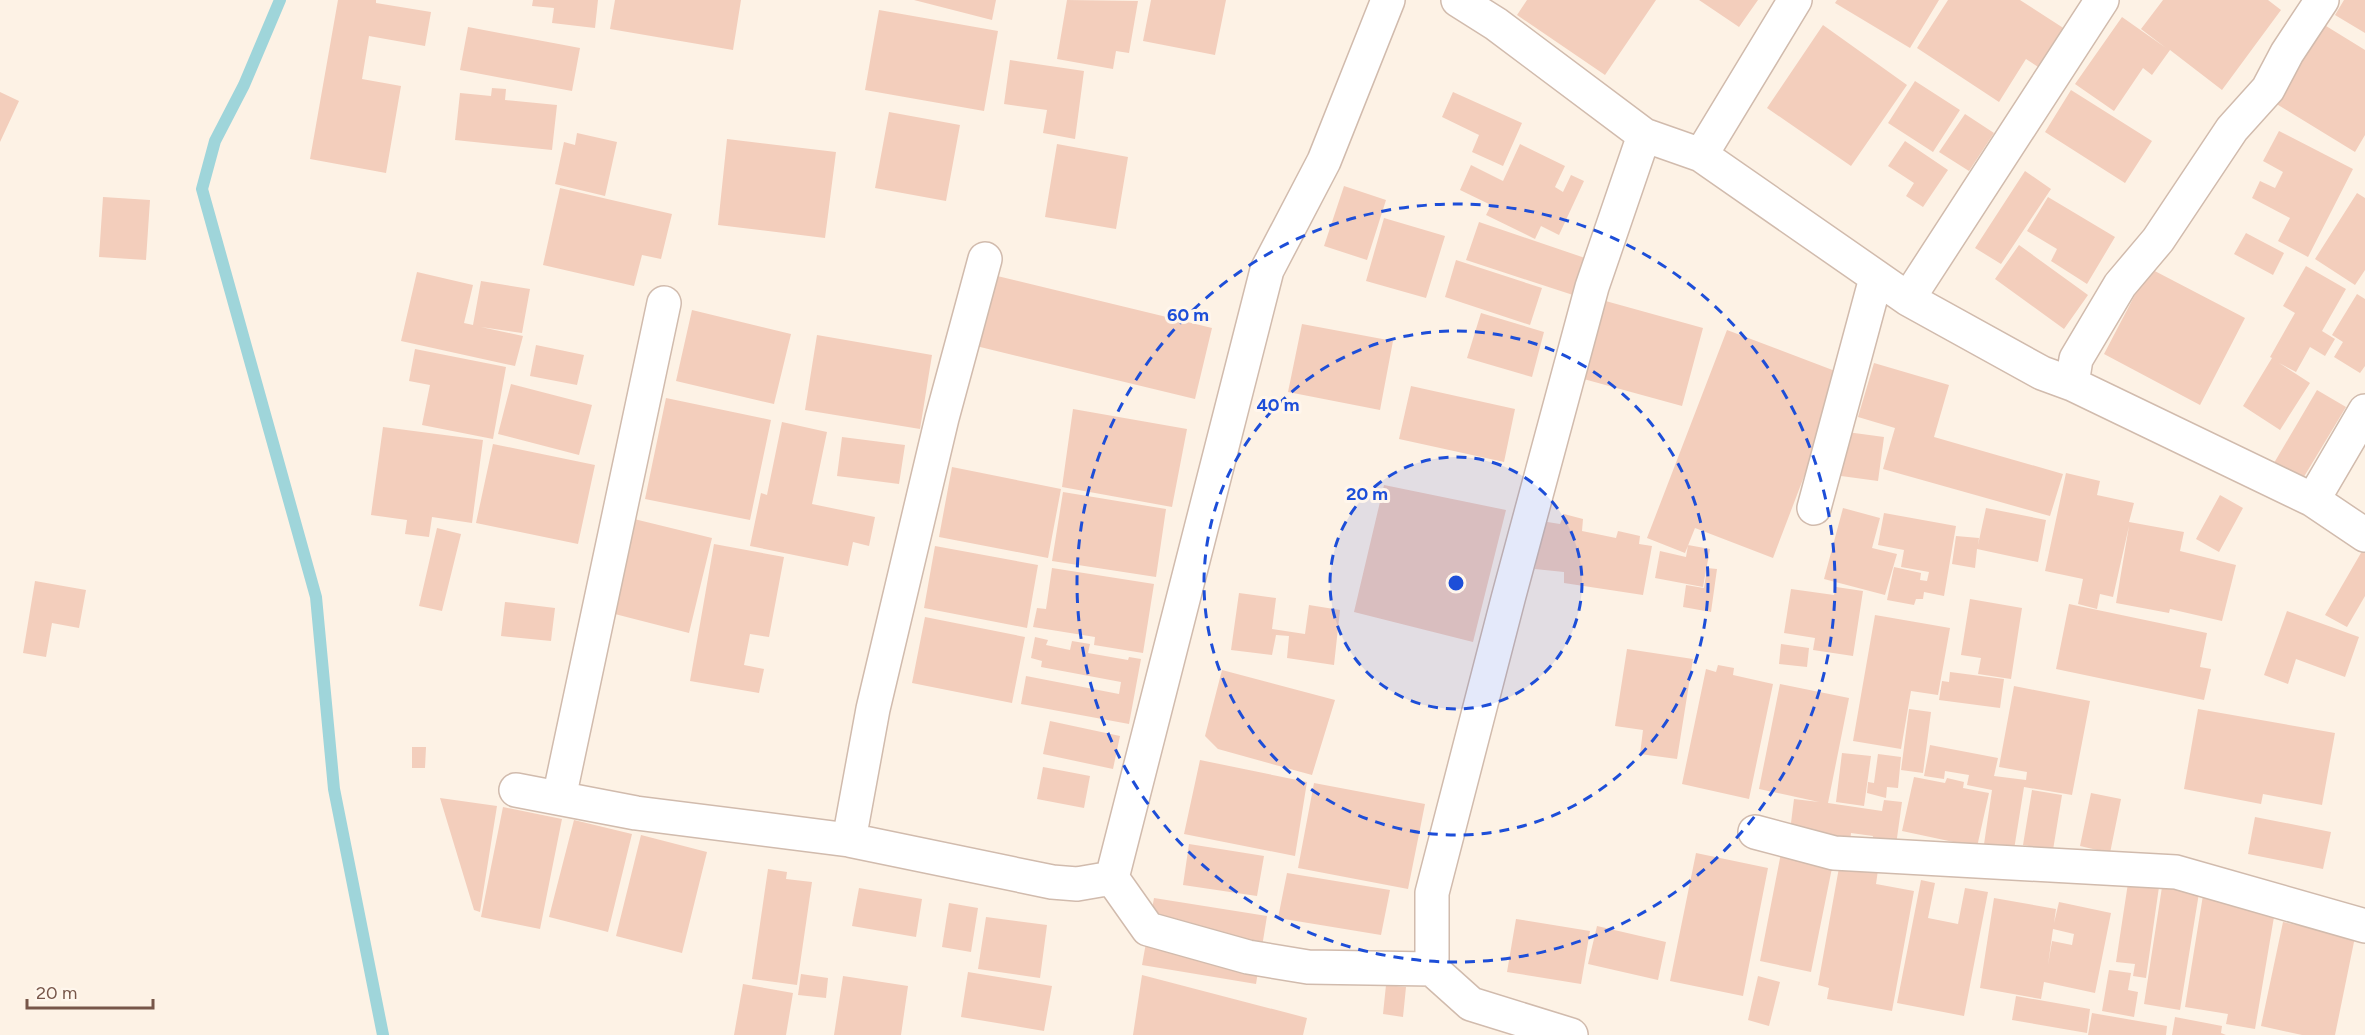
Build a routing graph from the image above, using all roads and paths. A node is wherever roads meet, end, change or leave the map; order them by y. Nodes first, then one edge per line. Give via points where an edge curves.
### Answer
1 (1388, 0) edge
2 (1458, 0) edge
3 (1795, 0) edge
4 (2102, 0) edge
5 (2322, 0) edge
6 (1503, 12) edge
7 (1644, 135) junction
8 (1701, 155) junction
9 (985, 259) dead end
10 (1876, 278) junction
11 (1908, 299) junction
12 (664, 303) dead end
13 (2072, 384) junction
14 (2365, 411) edge
15 (2313, 500) junction
16 (1814, 508) dead end
17 (2365, 536) edge
18 (516, 790) dead end
19 (559, 798) junction
20 (1755, 832) dead end
21 (849, 840) junction
22 (1112, 878) junction
23 (2365, 926) edge
24 (1432, 969) junction
25 (1570, 1035) edge

1 - 22 street via 1324,161 1268,270
2 - 6 street
3 - 8 street
4 - 11 street
5 - 13 street via 2268,89 2232,129 2158,240 2120,285 2076,359
6 - 7 street
7 - 8 street
7 - 24 street via 1592,287 1432,893
8 - 10 street
9 - 21 street via 942,418 875,698
10 - 11 street
10 - 16 street
11 - 13 street via 2042,373
12 - 19 street
13 - 15 street
14 - 15 street
15 - 17 street
18 - 19 street
19 - 21 street via 636,813
20 - 23 street via 1834,853 2176,872
21 - 22 street via 1052,882 1077,884
22 - 24 street via 1148,929 1248,957 1308,967
24 - 25 street via 1471,1004

